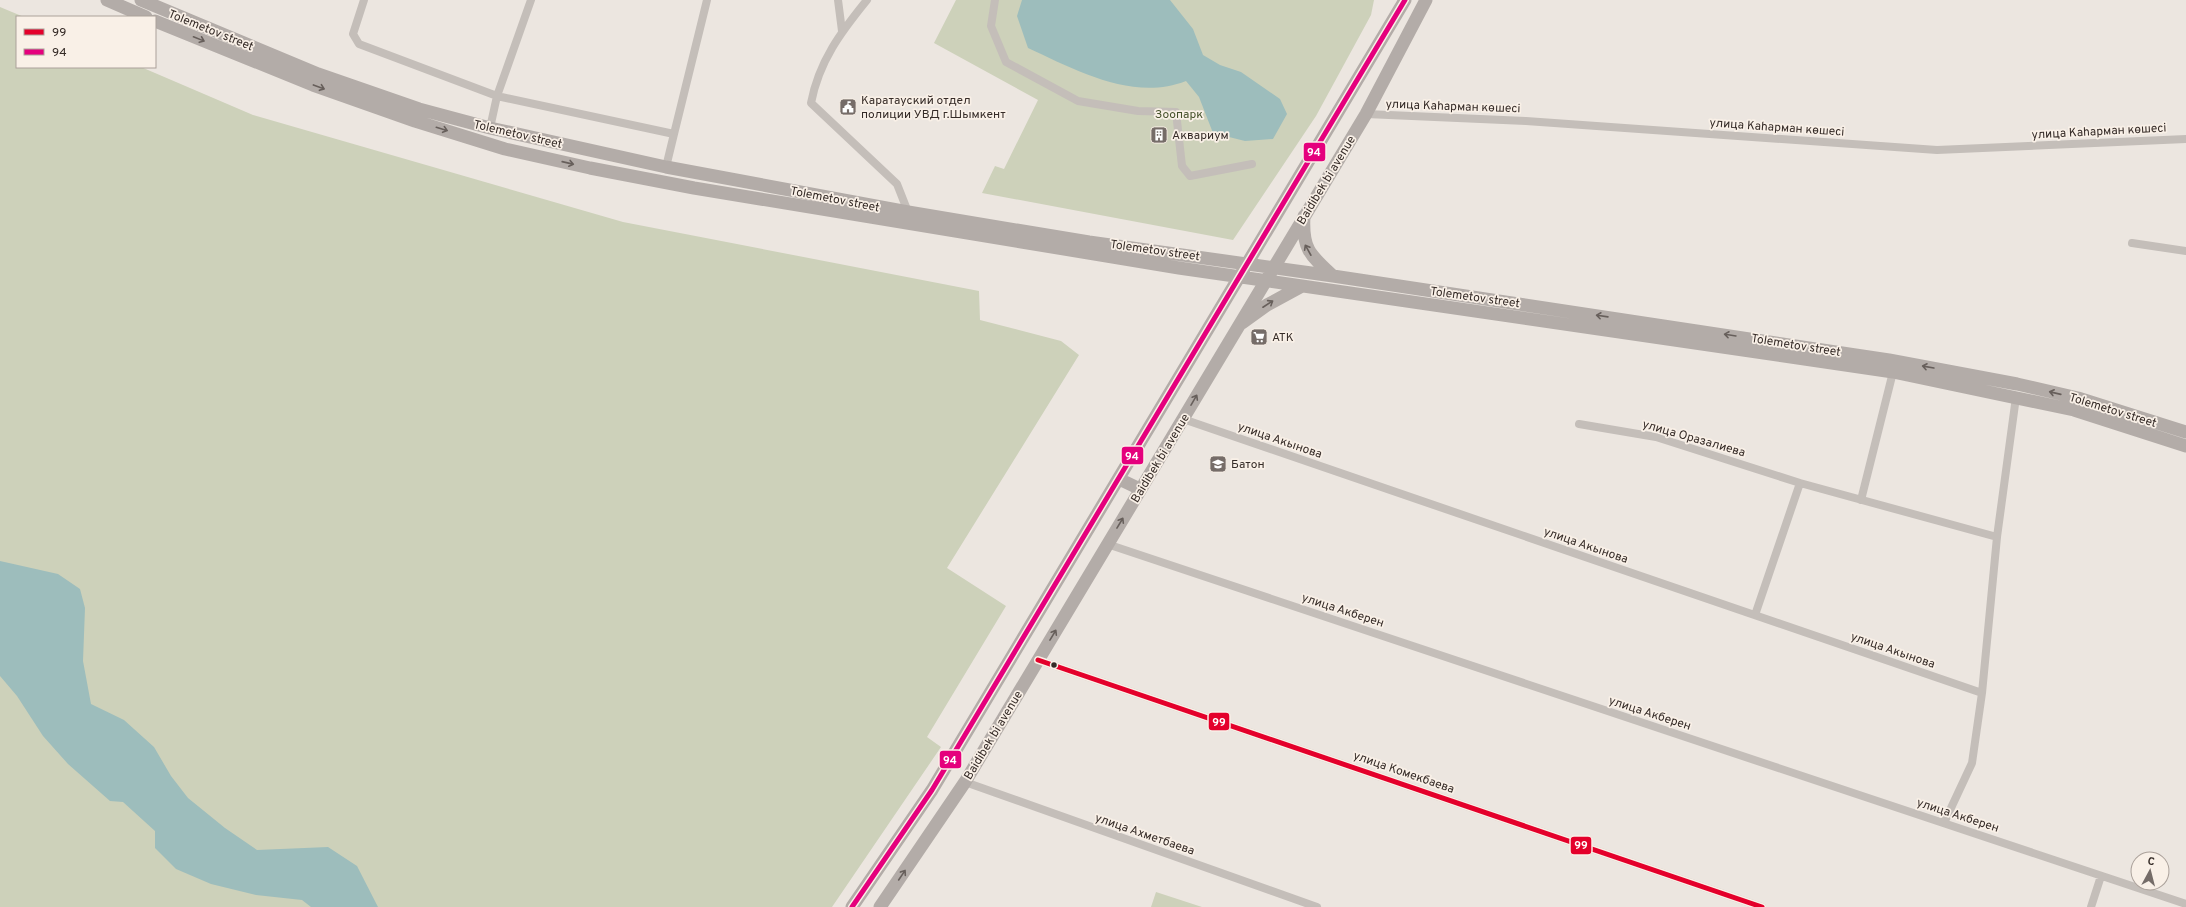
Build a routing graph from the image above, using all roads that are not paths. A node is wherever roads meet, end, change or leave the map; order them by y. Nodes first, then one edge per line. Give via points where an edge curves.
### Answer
1 (107, 0) edge
2 (141, 0) edge
3 (364, 0) edge
4 (530, 0) edge
5 (707, 0) edge
6 (838, 0) edge
7 (867, 0) edge
8 (995, 0) edge
9 (1405, 0) edge
10 (1426, 0) edge
11 (144, 16) edge
12 (156, 21) edge
13 (842, 31) junction
14 (497, 96) junction
15 (1366, 114) junction
16 (490, 128) junction
17 (674, 134) junction
18 (2186, 139) edge
19 (1252, 164) dead end
20 (666, 167) junction
21 (908, 212) junction
22 (1305, 215) junction
23 (2132, 244) dead end
24 (2186, 251) edge
25 (1247, 263) junction
26 (1273, 267) junction
27 (1332, 276) junction
28 (1238, 277) junction
29 (1264, 281) junction
30 (1302, 286) junction
31 (1238, 326) junction
32 (1893, 372) junction
33 (2016, 397) junction
34 (1183, 420) junction
35 (1579, 424) dead end
36 (2186, 432) edge
37 (2186, 446) edge
38 (1119, 479) junction
39 (1800, 483) junction
40 (1140, 489) junction
41 (1861, 500) junction
42 (1997, 537) junction
43 (1107, 544) junction
44 (1755, 615) junction
45 (1038, 660) junction
46 (1982, 693) junction
47 (965, 782) junction
48 (1944, 823) junction
49 (2101, 876) junction
50 (2186, 904) edge
51 (852, 907) edge
52 (880, 907) edge
53 (1317, 907) edge
54 (1762, 907) edge
55 (2091, 907) edge

1 - 11 main road
2 - 16 main road, Tolemetov street via 318,74 419,109
3 - 14 street via 353,34 359,44
4 - 14 street
5 - 17 street
6 - 13 street
7 - 13 street
8 - 19 street via 991,26 1006,62 1078,102 1138,111 1176,112 1182,166 1190,176
9 - 25 main road, Baidibek bi avenue
10 - 15 main road, Baidibek bi avenue
12 -> 28 main road, Tolemetov street via 313,85 415,121 528,154 694,188
13 - 21 street via 815,80 811,103 897,184
14 - 16 street
14 - 17 street
15 - 18 street, улица Каһарман көшесі via 1534,122 1936,150
15 - 22 main road, Baidibek bi avenue
16 - 20 main road, Tolemetov street
17 - 20 street
20 - 21 main road, Tolemetov street
21 - 25 main road, Tolemetov street via 1089,242
22 - 26 main road, Baidibek bi avenue
27 -> 22 main road via 1308,251 1304,241
23 - 24 street
25 - 26 main road, Tolemetov street
25 - 28 main road, Baidibek bi avenue
26 - 27 main road, Tolemetov street
26 - 29 main road, Baidibek bi avenue
36 -> 27 main road, Tolemetov street via 2078,398 1896,361
28 - 29 main road, Tolemetov street
28 - 38 main road, Baidibek bi avenue
29 - 30 main road, Tolemetov street
29 - 31 main road, Baidibek bi avenue
31 -> 30 main road via 1267,305
30 - 32 main road, Tolemetov street
34 -> 31 main road, Baidibek bi avenue
32 - 33 main road, Tolemetov street
32 - 41 street
33 - 37 main road, Tolemetov street via 2074,410
33 - 42 street
34 - 40 main road, Baidibek bi avenue
34 - 44 street, улица Акынова
35 - 39 street, улица Оразалиева via 1656,437
38 - 40 main road
38 - 51 main road, Baidibek bi avenue via 932,790
39 - 41 street, улица Оразалиева
39 - 44 street
43 -> 40 main road, Baidibek bi avenue
41 - 42 street, улица Оразалиева
42 - 46 street
45 -> 43 main road, Baidibek bi avenue
43 - 48 street, улица Акберен
44 - 46 street, улица Акынова
45 - 47 main road, Baidibek bi avenue
45 - 54 street, улица Комекбаева
46 - 48 street via 1972,763
52 -> 47 main road, Baidibek bi avenue
47 - 53 street, улица Ахметбаева
48 - 49 street, улица Акберен
49 - 50 street, улица Акберен
49 - 55 street

